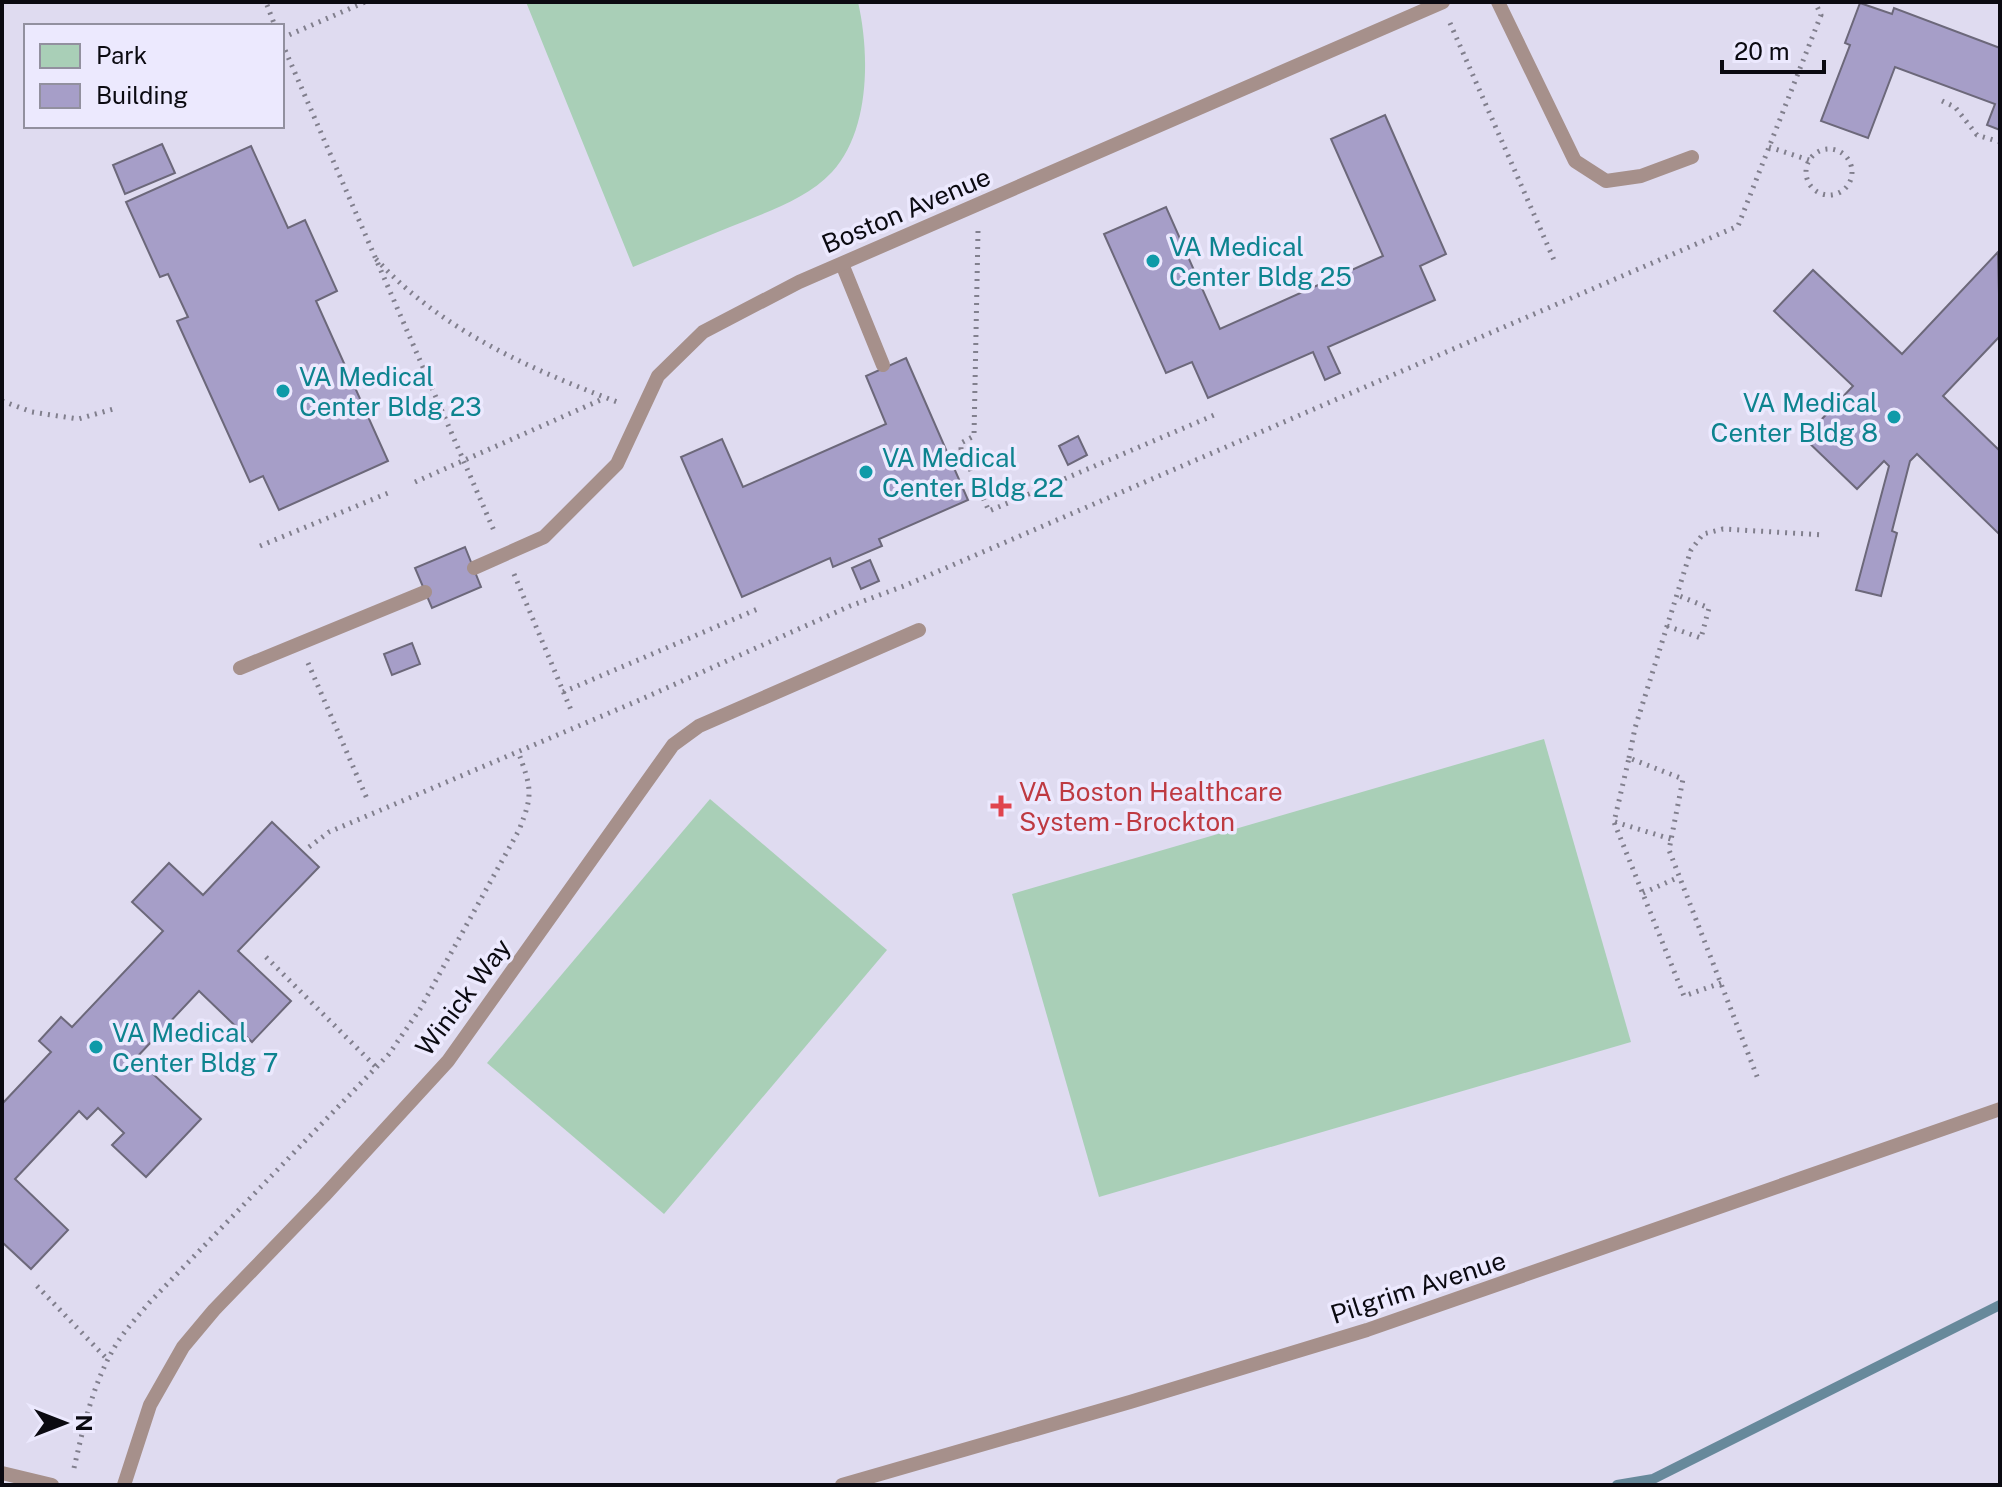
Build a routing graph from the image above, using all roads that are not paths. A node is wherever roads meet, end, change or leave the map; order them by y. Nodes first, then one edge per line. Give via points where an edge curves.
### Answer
1 (1443, 2) edge
2 (1498, 2) edge
3 (1692, 157) dead end
4 (842, 264) junction
5 (883, 365) dead end
6 (474, 568) dead end
7 (425, 592) dead end
8 (919, 630) dead end
9 (240, 668) dead end
10 (2000, 1109) edge
11 (2, 1473) edge
12 (52, 1485) edge
13 (124, 1485) edge
14 (842, 1485) edge

1 - 4 lane, Boston Avenue
2 - 3 lane via 1575,161 1606,181 1641,176
4 - 5 lane
4 - 6 lane, Boston Avenue via 703,332 658,376 617,464 544,537
7 - 9 lane
8 - 13 lane, Winick Way via 699,726 673,745 448,1061 183,1347 150,1405
10 - 14 lane, Pilgrim Avenue via 1367,1330
11 - 12 lane

